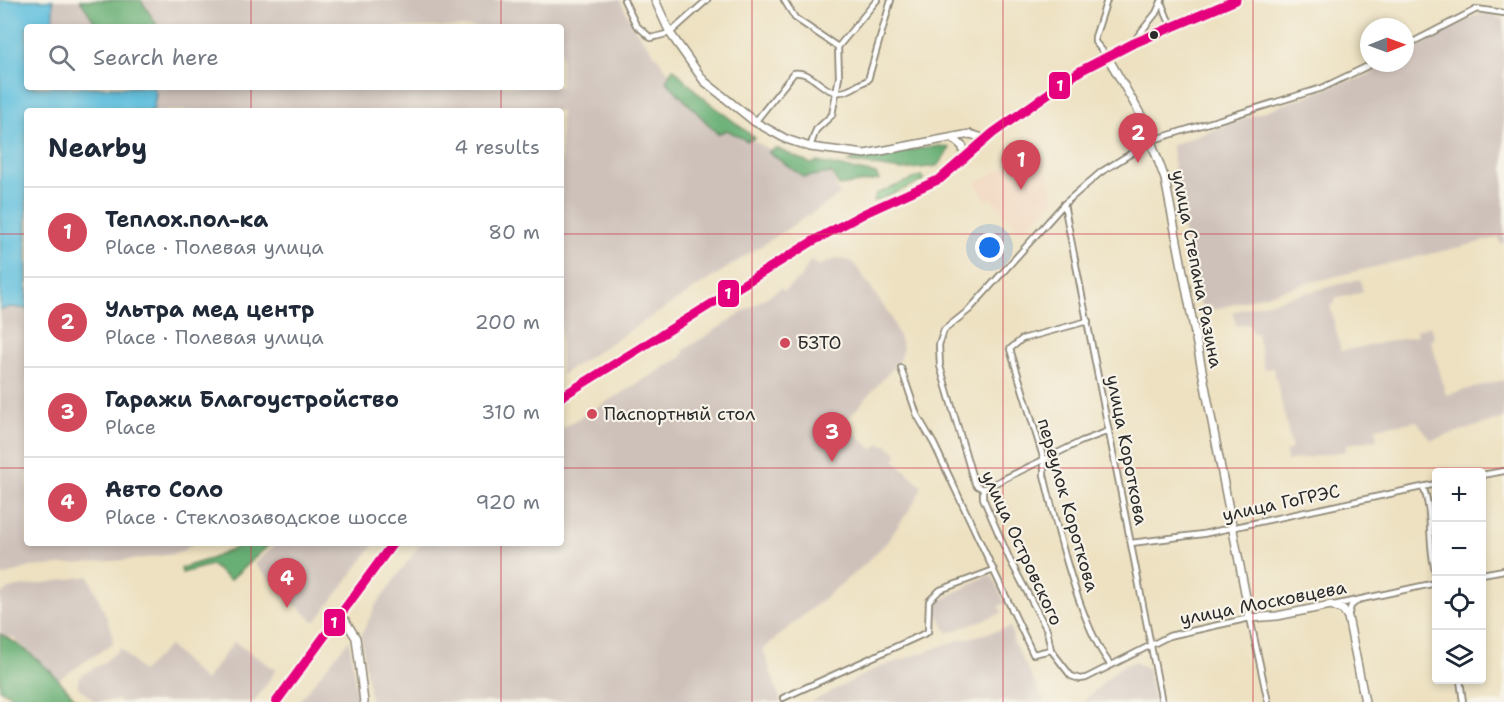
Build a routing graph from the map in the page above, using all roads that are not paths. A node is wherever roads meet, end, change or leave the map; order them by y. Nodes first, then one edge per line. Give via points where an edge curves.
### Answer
1 (624, 0) edge
2 (655, 0) edge
3 (707, 0) edge
4 (784, 0) edge
5 (877, 0) edge
6 (891, 0) edge
7 (1107, 0) edge
8 (1236, 0) edge
9 (1162, 1) edge
10 (1504, 13) edge
11 (1175, 26) junction
12 (670, 33) junction
13 (1414, 41) edge
14 (1132, 44) junction
15 (838, 47) junction
16 (1107, 56) junction
17 (1360, 70) edge
18 (836, 92) junction
19 (755, 122) junction
20 (953, 138) junction
21 (986, 139) junction
22 (1153, 140) junction
23 (810, 147) junction
24 (964, 159) junction
25 (1064, 204) junction
26 (1088, 321) junction
27 (901, 368) dead end
28 (564, 395) edge
29 (1109, 431) junction
30 (1044, 460) junction
31 (1504, 471) edge
32 (1486, 474) edge
33 (1432, 485) edge
34 (1423, 487) junction
35 (983, 489) junction
36 (1234, 525) junction
37 (1131, 543) junction
38 (391, 546) edge
39 (1432, 561) edge
40 (994, 570) junction
41 (1504, 570) edge
42 (1486, 573) edge
43 (1432, 584) edge
44 (1359, 600) junction
45 (1331, 606) junction
46 (340, 612) junction
47 (1348, 617) junction
48 (1250, 618) junction
49 (1149, 644) junction
50 (1051, 650) junction
51 (1110, 664) junction
52 (1075, 678) joint
53 (1461, 684) edge
54 (783, 698) dead end
55 (276, 702) edge
56 (364, 702) edge
57 (1162, 702) edge
58 (1268, 702) edge
59 (1365, 702) edge
60 (1463, 702) edge

1 - 12 street via 636,25 651,38
2 - 12 street
3 - 12 street
4 - 15 street via 795,18
5 - 15 street
6 - 18 street via 868,80
7 - 16 street via 1095,37
8 - 11 street
9 - 11 street
9 - 14 street
10 - 13 street via 1477,9
11 - 14 street
12 - 19 street via 704,81
14 - 16 street
15 - 18 street
16 - 21 street via 1054,87
16 - 22 street, улица Степана Разина
17 - 22 street via 1322,88
18 - 19 street via 826,90 807,74 794,73
18 - 23 street via 831,119 816,130
19 - 23 street
20 - 21 street via 977,134
20 - 23 street via 865,154
20 - 24 street via 963,147
21 - 24 street
22 - 25 street via 1101,172
22 - 36 street, улица Степана Разина via 1165,179
24 - 28 street via 940,179 813,241
25 - 26 street, улица Короткова
25 - 35 street, улица Островского via 969,310 944,330 938,353 973,479
26 - 29 street, улица Короткова
26 - 30 street, переулок Короткова via 1022,339 1010,349
27 - 40 street via 917,415
29 - 30 street
29 - 37 street, улица Короткова
30 - 35 street
30 - 51 street, переулок Короткова via 1043,469 1071,572 1101,652
31 - 32 street
33 - 34 street, улица ГоГРЭС
34 - 36 street, улица ГоГРЭС
34 - 39 street
35 - 50 street, улица Островского via 983,498 1010,560 1047,630
36 - 37 street, улица ГоГРЭС via 1203,534
36 - 48 street
37 - 49 street, улица Короткова
38 - 46 street
40 - 50 street via 1033,654
40 - 54 street via 940,590 929,602 928,632
41 - 42 street
43 - 44 street, улица Московцева
44 - 45 street, улица Московцева
44 - 47 street, улица Московцева via 1351,606
45 - 47 street
45 - 48 street, улица Московцева
46 - 55 street
46 - 56 street via 356,638
47 - 59 street
48 - 49 street, улица Московцева
48 - 58 street
49 - 51 street, улица Московцева
49 - 57 street, улица Короткова
50 - 52 street, улица Островского
51 - 52 street, улица Московцева via 1086,678
53 - 60 street

